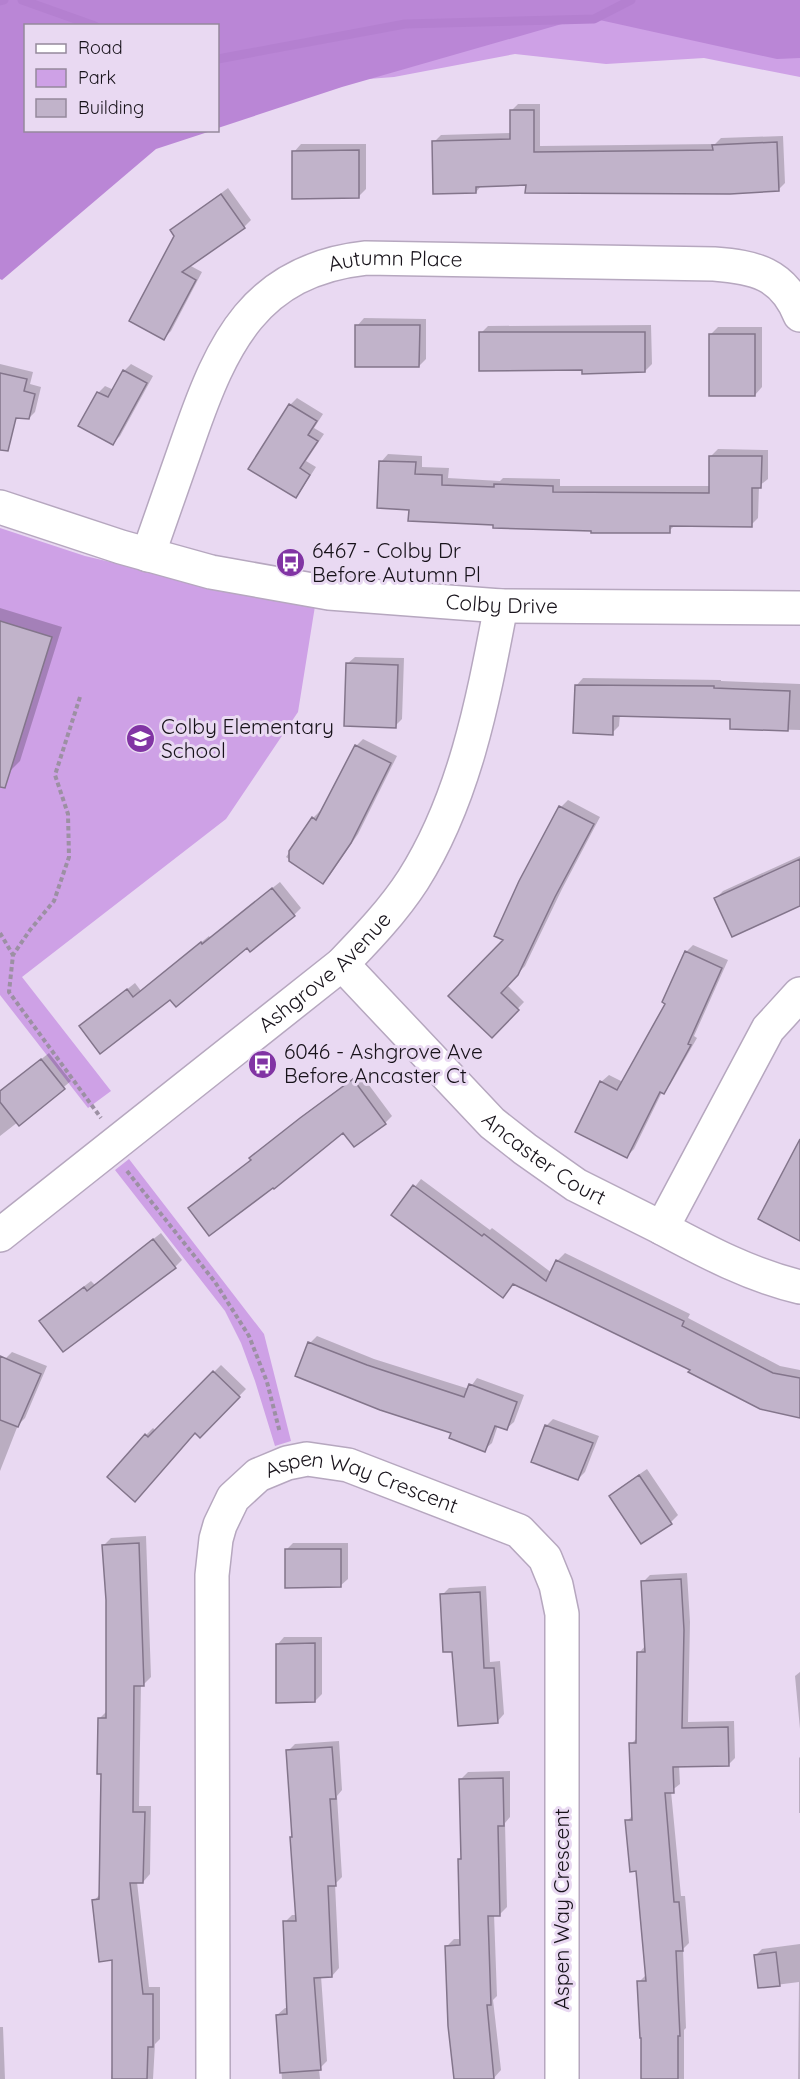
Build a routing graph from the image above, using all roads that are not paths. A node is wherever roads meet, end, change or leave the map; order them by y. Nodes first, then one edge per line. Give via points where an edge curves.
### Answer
1 (800, 315) edge
2 (0, 507) edge
3 (148, 555) junction
4 (501, 606) junction
5 (800, 608) edge
6 (342, 964) junction
7 (800, 994) edge
8 (662, 1228) junction
9 (0, 1235) edge
10 (800, 1287) edge
11 (213, 2079) edge
12 (562, 2079) edge

1 - 3 street, Autumn Place via 793,300 772,278 743,267 714,264 366,258 313,269 281,286 253,309 228,345 206,391
2 - 3 street, Colby Drive
3 - 4 street, Colby Drive via 211,572 329,593
4 - 5 street, Colby Drive
4 - 6 street, Ashgrove Avenue via 467,756 449,811 412,881
6 - 8 street, Ancaster Court via 492,1123 576,1185
6 - 9 street, Ashgrove Avenue
7 - 8 street via 768,1029
8 - 10 street, Ancaster Court via 736,1266
11 - 12 street, Aspen Way Crescent via 214,1554 220,1525 233,1498 258,1475 307,1459 348,1465 519,1532 545,1558 552,1573 562,1614

